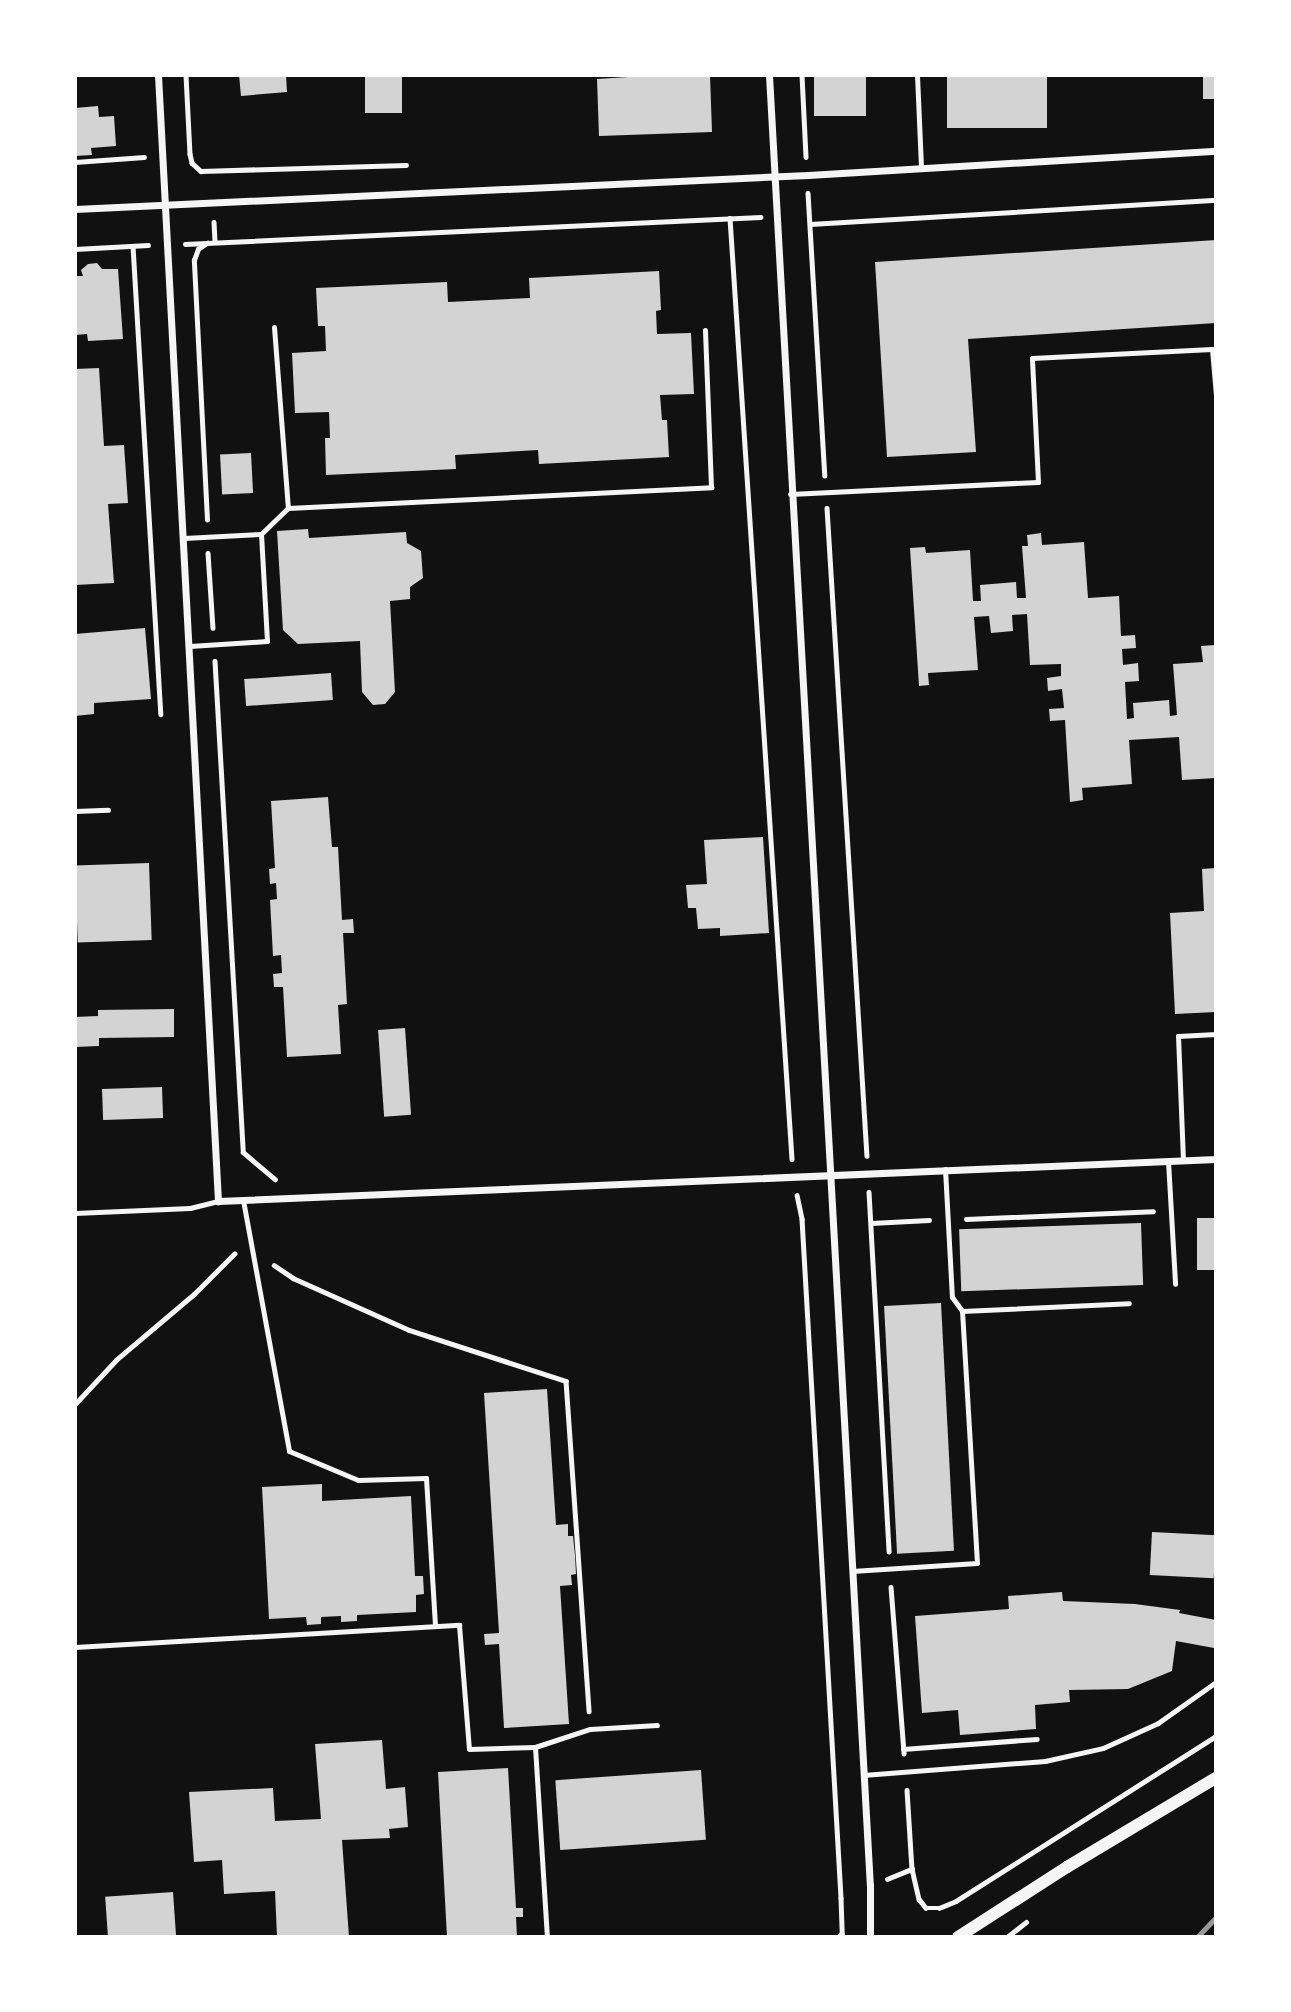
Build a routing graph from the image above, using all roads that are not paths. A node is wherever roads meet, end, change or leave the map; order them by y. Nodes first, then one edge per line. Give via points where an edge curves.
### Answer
1 (158, 75) edge
2 (768, 75) edge
3 (918, 75) edge
4 (1216, 151) edge
5 (920, 168) junction
6 (773, 176) junction
7 (165, 204) junction
8 (75, 209) edge
9 (274, 327) dead end
10 (705, 330) dead end
11 (1216, 397) edge
12 (790, 494) junction
13 (288, 508) junction
14 (261, 534) junction
15 (184, 538) junction
16 (190, 646) junction
17 (108, 810) dead end
18 (75, 811) edge
19 (1216, 1034) edge
20 (1216, 1159) edge
21 (1183, 1160) junction
22 (1168, 1161) junction
23 (945, 1169) junction
24 (830, 1175) junction
25 (243, 1200) junction
26 (218, 1201) junction
27 (75, 1213) edge
28 (1175, 1284) dead end
29 (1129, 1303) dead end
30 (962, 1311) junction
31 (852, 1571) junction
32 (435, 1626) junction
33 (75, 1647) edge
34 (1216, 1682) edge
35 (657, 1725) dead end
36 (535, 1747) junction
37 (863, 1776) junction
38 (1216, 1778) edge
39 (547, 1937) edge
40 (870, 1937) edge
41 (958, 1937) edge

1 - 7 street
2 - 6 street
3 - 5 lane
4 - 5 street
5 - 6 street
6 - 7 street
6 - 12 street
7 - 8 street
7 - 15 street
9 - 13 lane
10 - 13 lane via 711,487
11 - 12 lane via 1212,349 1032,358 1038,482
12 - 24 street
13 - 14 lane
14 - 15 lane
14 - 16 lane via 267,641
15 - 16 street
16 - 26 street
17 - 18 lane
19 - 21 lane via 1178,1036
20 - 21 street
21 - 22 street
22 - 23 street
22 - 28 lane
23 - 24 street
23 - 30 lane via 952,1297
24 - 25 street
24 - 31 street
25 - 26 street
25 - 32 lane via 289,1451 358,1480 426,1478
26 - 27 lane via 190,1208
29 - 30 lane
30 - 31 lane via 977,1563
31 - 37 street
32 - 33 lane
32 - 36 lane via 458,1625 469,1749
34 - 37 lane via 1158,1723 1103,1748 1045,1761
35 - 36 lane via 590,1729
36 - 39 lane
37 - 40 street
38 - 41 street

